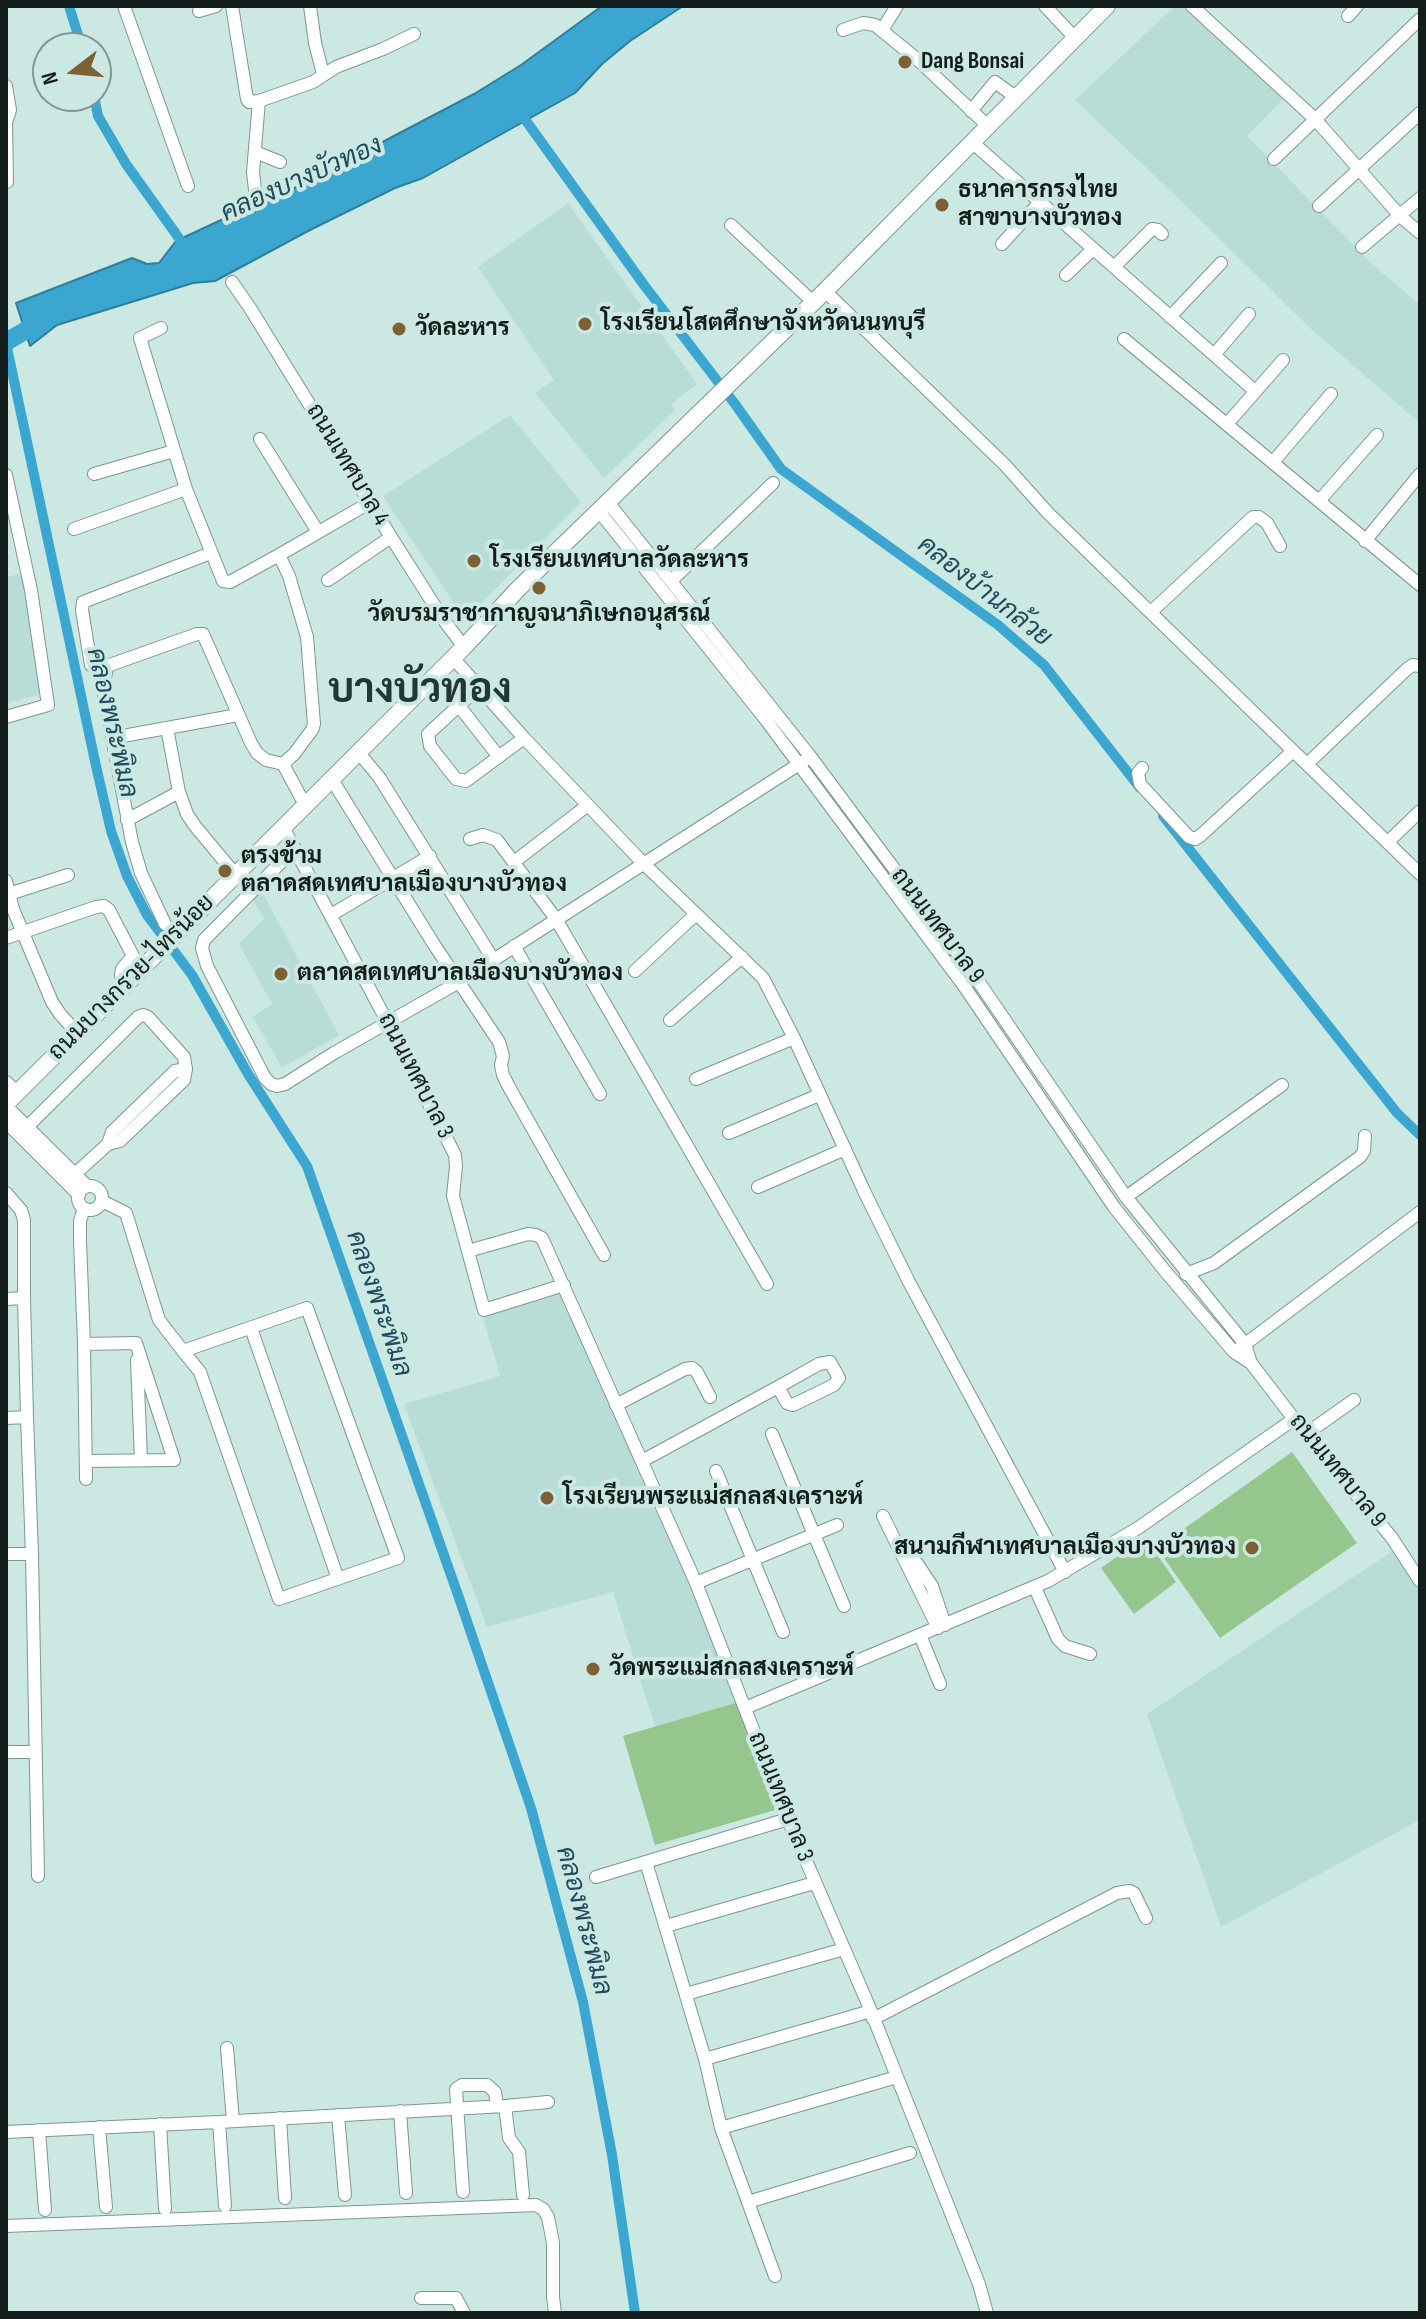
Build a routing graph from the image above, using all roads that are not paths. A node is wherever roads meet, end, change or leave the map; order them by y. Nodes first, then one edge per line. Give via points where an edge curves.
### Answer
1 (124, 6) edge
2 (216, 6) edge
3 (232, 6) edge
4 (310, 6) edge
5 (897, 6) edge
6 (1045, 6) edge
7 (1107, 6) edge
8 (1192, 6) edge
9 (1357, 6) edge
10 (199, 11) dead end
11 (1348, 16) dead end
12 (1420, 19) edge
13 (843, 30) dead end
14 (882, 30) junction
15 (414, 34) dead end
16 (1075, 38) junction
17 (323, 74) junction
18 (6, 86) edge
19 (1017, 98) junction
20 (259, 101) junction
21 (971, 111) junction
22 (1420, 113) edge
23 (1315, 119) junction
24 (989, 127) junction
25 (973, 143) junction
26 (255, 152) junction
27 (1274, 159) dead end
28 (280, 162) dead end
29 (1359, 170) junction
30 (7, 182) edge
31 (188, 186) dead end
32 (255, 190) dead end
33 (1420, 198) edge
34 (1040, 202) junction
35 (1319, 206) dead end
36 (1400, 216) junction
37 (731, 225) dead end
38 (1420, 233) edge
39 (1162, 234) dead end
40 (1002, 244) dead end
41 (1362, 247) dead end
42 (1093, 249) junction
43 (1221, 263) dead end
44 (1114, 267) junction
45 (1066, 275) dead end
46 (232, 282) dead end
47 (819, 297) junction
48 (1249, 314) dead end
49 (1170, 317) junction
50 (161, 328) dead end
51 (1124, 339) dead end
52 (1214, 355) junction
53 (1283, 360) dead end
54 (1255, 391) junction
55 (1331, 394) dead end
56 (1227, 424) junction
57 (1377, 435) dead end
58 (260, 439) dead end
59 (174, 451) junction
60 (1273, 462) junction
61 (94, 474) dead end
62 (1420, 474) edge
63 (6, 475) edge
64 (773, 483) dead end
65 (186, 489) junction
66 (1319, 501) junction
67 (369, 503) junction
68 (602, 506) junction
69 (74, 529) dead end
70 (318, 532) junction
71 (391, 537) junction
72 (1365, 541) junction
73 (1280, 546) dead end
74 (211, 553) junction
75 (279, 555) junction
76 (328, 580) dead end
77 (671, 581) junction
78 (1419, 582) edge
79 (1151, 612) junction
80 (458, 652) junction
81 (91, 665) dead end
82 (1420, 666) edge
83 (479, 687) junction
84 (459, 706) junction
85 (238, 715) junction
86 (6, 717) edge
87 (167, 728) junction
88 (112, 738) junction
89 (524, 738) junction
90 (1293, 751) junction
91 (358, 752) junction
92 (499, 757) junction
93 (805, 760) junction
94 (283, 764) junction
95 (1307, 764) junction
96 (1142, 768) dead end
97 (331, 778) junction
98 (179, 792) junction
99 (305, 805) junction
100 (588, 805) junction
101 (1420, 811) edge
102 (127, 820) junction
103 (283, 827) junction
104 (470, 839) dead end
105 (1388, 842) junction
106 (295, 848) junction
107 (430, 856) junction
108 (514, 862) junction
109 (643, 863) junction
110 (235, 874) junction
111 (1420, 874) edge
112 (68, 875) dead end
113 (394, 876) junction
114 (8, 888) edge
115 (696, 914) junction
116 (331, 915) junction
117 (556, 919) junction
118 (165, 924) dead end
119 (23, 933) junction
120 (6, 938) edge
121 (514, 946) junction
122 (742, 957) junction
123 (493, 959) junction
124 (635, 971) dead end
125 (459, 982) junction
126 (123, 986) junction
127 (670, 1020) dead end
128 (388, 1023) junction
129 (77, 1033) junction
130 (794, 1038) junction
131 (696, 1079) dead end
132 (1282, 1085) dead end
133 (600, 1094) dead end
134 (819, 1095) junction
135 (9, 1096) edge
136 (16, 1129) edge
137 (729, 1133) dead end
138 (1365, 1136) dead end
139 (845, 1149) junction
140 (75, 1174) junction
141 (758, 1187) dead end
142 (83, 1191) junction
143 (6, 1193) edge
144 (1126, 1197) junction
145 (102, 1201) junction
146 (84, 1208) junction
147 (1418, 1218) edge
148 (468, 1251) junction
149 (604, 1255) dead end
150 (1186, 1274) junction
151 (767, 1284) dead end
152 (564, 1285) junction
153 (24, 1298) junction
154 (6, 1299) edge
155 (251, 1328) junction
156 (136, 1343) junction
157 (84, 1344) junction
158 (1239, 1348) junction
159 (183, 1351) junction
160 (778, 1387) junction
161 (710, 1397) dead end
162 (1354, 1400) dead end
163 (616, 1405) junction
164 (27, 1417) junction
165 (6, 1418) edge
166 (1294, 1419) junction
167 (772, 1434) dead end
168 (1306, 1434) junction
169 (141, 1460) junction
170 (86, 1461) junction
171 (642, 1461) junction
172 (716, 1471) dead end
173 (86, 1479) dead end
174 (883, 1516) dead end
175 (837, 1525) dead end
176 (897, 1526) dead end
177 (814, 1534) junction
178 (6, 1554) edge
179 (32, 1554) junction
180 (755, 1560) junction
181 (1065, 1572) junction
182 (338, 1579) junction
183 (1420, 1581) edge
184 (696, 1583) junction
185 (1035, 1588) junction
186 (844, 1606) dead end
187 (942, 1626) junction
188 (783, 1632) dead end
189 (920, 1635) junction
190 (1090, 1654) dead end
191 (940, 1684) dead end
192 (745, 1708) junction
193 (6, 1752) edge
194 (36, 1752) junction
195 (788, 1819) junction
196 (646, 1862) junction
197 (38, 1876) dead end
198 (596, 1877) dead end
199 (814, 1883) junction
200 (1146, 1918) dead end
201 (666, 1926) junction
202 (844, 1949) junction
203 (686, 1994) junction
204 (872, 2015) junction
205 (227, 2048) dead end
206 (705, 2059) junction
207 (897, 2077) junction
208 (548, 2102) dead end
209 (501, 2106) junction
210 (457, 2108) junction
211 (400, 2111) junction
212 (338, 2115) junction
213 (280, 2118) junction
214 (233, 2121) junction
215 (219, 2122) junction
216 (160, 2124) junction
217 (99, 2127) junction
218 (721, 2128) junction
219 (39, 2130) junction
220 (6, 2132) edge
221 (910, 2153) dead end
222 (463, 2192) dead end
223 (406, 2193) dead end
224 (345, 2195) dead end
225 (523, 2195) dead end
226 (285, 2198) dead end
227 (748, 2202) junction
228 (225, 2206) dead end
229 (106, 2207) dead end
230 (165, 2209) dead end
231 (45, 2210) dead end
232 (6, 2226) edge
233 (775, 2276) dead end
234 (421, 2298) dead end
235 (464, 2313) edge
236 (555, 2313) edge
237 (987, 2313) edge

1 - 31 street
2 - 10 street
3 - 20 street via 247,99
4 - 17 street
5 - 14 street
6 - 16 street
7 - 16 main road, ถนนบางกรวย-ไทรน้อย
8 - 23 street
9 - 11 street
12 - 23 street
13 - 14 street via 863,23
14 - 21 street
15 - 17 street
16 - 19 main road, ถนนบางกรวย-ไทรน้อย
17 - 20 street
18 - 30 street
19 - 21 street via 995,82
19 - 24 main road, ถนนบางกรวย-ไทรน้อย
20 - 26 street
21 - 24 street
22 - 29 street
23 - 27 street
23 - 29 street
24 - 25 main road, ถนนบางกรวย-ไทรน้อย
25 - 34 street
25 - 47 main road, ถนนบางกรวย-ไทรน้อย
26 - 28 street
26 - 32 street
29 - 35 street
29 - 36 street
33 - 36 street
34 - 40 street
34 - 42 street
36 - 38 street
36 - 41 street
37 - 47 street
39 - 44 street via 1152,229
42 - 44 street
42 - 45 street
43 - 49 street
44 - 49 street
46 - 67 street, ถนนเทศบาล 4
47 - 68 main road, ถนนบางกรวย-ไทรน้อย
47 - 79 street via 1005,465
48 - 52 street
49 - 52 street
50 - 59 street via 140,338
51 - 56 street
52 - 54 street
53 - 54 street
54 - 56 street
55 - 60 street
56 - 60 street
57 - 66 street
58 - 70 street
59 - 61 street
59 - 65 street
60 - 66 street
62 - 72 street
63 - 86 street via 48,705
64 - 77 street
65 - 69 street
65 - 74 street
66 - 72 street
67 - 70 street
67 - 71 street, ถนนเทศบาล 4
68 - 77 street, ถนนเทศบาล 9
68 - 80 main road, ถนนบางกรวย-ไทรน้อย
68 - 93 street, ถนนเทศบาล 9 via 699,635
70 - 75 street
71 - 76 street
71 - 80 street, ถนนเทศบาล 4
72 - 78 street
73 - 79 street via 1267,523 1253,517
74 - 75 street via 227,582
74 - 81 street via 83,602
75 - 94 street via 307,637 314,724
77 - 93 street, ถนนเทศบาล 9
79 - 90 street
80 - 83 street, ถนนเทศบาล 4
80 - 91 main road, ถนนบางกรวย-ไทรน้อย
82 - 95 street via 1407,669
83 - 84 street
83 - 89 street, ถนนเทศบาล 4
84 - 92 street
84 - 92 street via 431,729 430,746 462,781
85 - 87 street
85 - 88 street via 206,637 197,634 107,666 103,690
85 - 94 street via 257,753
87 - 88 street
87 - 98 street
88 - 102 street
89 - 92 street
89 - 100 street, ถนนเทศบาล 4
90 - 95 street
90 - 96 street via 1195,839 1140,784
91 - 97 main road, ถนนบางกรวย-ไทรน้อย
91 - 107 street
93 - 109 street
93 - 144 street, ถนนเทศบาล 9 via 974,975
93 - 158 street, ถนนเทศบาล 9 via 1114,1207 1165,1271
94 - 99 street
95 - 105 street
97 - 99 main road, ถนนบางกรวย-ไทรน้อย
97 - 113 street
98 - 102 street
98 - 110 street via 195,826
99 - 103 main road, ถนนบางกรวย-ไทรน้อย
100 - 108 street
100 - 109 street, ถนนเทศบาล 4
101 - 105 street
102 - 118 street via 141,873
103 - 106 street, ถนนเทศบาล 3
103 - 110 main road, ถนนบางกรวย-ไทรน้อย
104 - 108 street via 483,835 497,840
105 - 111 street
106 - 116 street, ถนนเทศบาล 3
106 - 128 street via 202,948 265,1078 277,1086 285,1084
107 - 113 street
107 - 123 street
108 - 117 street
109 - 115 street, ถนนเทศบาล 4
109 - 117 street
110 - 126 main road, ถนนบางกรวย-ไทรน้อย
112 - 114 street
113 - 116 street
113 - 125 street
114 - 119 street
115 - 122 street, ถนนเทศบาล 4
115 - 124 street
116 - 128 street, ถนนเทศบาล 3
117 - 121 street
117 - 151 street
119 - 120 street
119 - 126 street via 104,906 133,956 122,969
119 - 129 street via 52,1002
121 - 123 street
121 - 133 street
122 - 127 street
122 - 130 street, ถนนเทศบาล 4 via 763,978
123 - 125 street
125 - 128 street
125 - 149 street via 499,1042 503,1075
126 - 129 main road, ถนนบางกรวย-ไทรน้อย
128 - 148 street, ถนนเทศบาล 3 via 455,1155 453,1196
129 - 135 main road, ถนนบางกรวย-ไทรน้อย
130 - 131 street
130 - 134 street, ถนนเทศบาล 4
132 - 144 street
134 - 137 street
134 - 139 street, ถนนเทศบาล 4
135 - 136 street
136 - 140 street
136 - 140 street via 138,1017 148,1017 182,1053 186,1069 175,1071 150,1104 112,1132 108,1144
136 - 142 street
138 - 150 street via 1360,1157 1214,1263
139 - 141 street
139 - 181 street, ถนนเทศบาล 4 via 909,1282
140 - 142 street
142 - 145 street via 94,1187
142 - 146 street via 79,1202
143 - 153 street via 24,1220
144 - 150 street, ถนนเทศบาล 9
145 - 146 street via 95,1210
145 - 159 street via 126,1213 159,1320
146 - 157 street
147 - 158 street
148 - 152 street, ถนนเทศบาล 3 via 536,1235
148 - 152 street, ถนนเทศบาล 3 via 484,1310
150 - 158 street, ถนนเทศบาล 9
152 - 163 street, ถนนเทศบาล 3
153 - 154 street
153 - 164 street
155 - 159 street
155 - 182 street
155 - 182 street via 307,1308 398,1558
156 - 157 street
156 - 169 street
156 - 169 street via 174,1460
157 - 170 street
158 - 166 street, ถนนเทศบาล 9
159 - 182 street via 200,1372 279,1599
160 - 160 street via 826,1362 839,1378 793,1405
160 - 171 street
161 - 163 street via 692,1368
162 - 168 street
163 - 171 street, ถนนเทศบาล 3
164 - 165 street
164 - 179 street
166 - 168 street, ถนนเทศบาล 9
166 - 181 street
167 - 177 street
168 - 183 street, ถนนเทศบาล 9 via 1392,1538
169 - 170 street
170 - 173 street
171 - 184 street, ถนนเทศบาล 3
172 - 180 street
174 - 187 street
175 - 177 street
176 - 187 street via 932,1586
177 - 180 street
177 - 186 street
178 - 179 street
179 - 194 street
180 - 184 street
180 - 188 street
181 - 185 street
184 - 192 street, ถนนเทศบาล 3
185 - 187 street
185 - 190 street via 1058,1639
187 - 189 street
189 - 191 street
189 - 192 street
192 - 195 street, ถนนเทศบาล 3
193 - 194 street
194 - 197 street
195 - 196 street
195 - 199 street, ถนนเทศบาล 3
196 - 198 street
196 - 201 street
199 - 201 street
199 - 202 street, ถนนเทศบาล 3
200 - 204 street via 1134,1893 1124,1891
201 - 203 street
202 - 203 street
202 - 204 street, ถนนเทศบาล 3
203 - 206 street
204 - 206 street
204 - 207 street, ถนนเทศบาล 3
205 - 214 street
206 - 218 street
207 - 218 street
207 - 237 street, ถนนเทศบาล 3
208 - 209 street
209 - 210 street
209 - 210 street via 492,2087 462,2085 456,2089
209 - 225 street via 509,2138 519,2152
210 - 211 street
210 - 222 street
211 - 212 street
211 - 223 street
212 - 213 street
212 - 224 street
213 - 214 street
213 - 226 street
214 - 215 street
215 - 216 street
215 - 228 street
216 - 217 street
216 - 230 street
217 - 219 street
217 - 229 street
218 - 227 street
219 - 220 street
219 - 231 street
221 - 227 street
227 - 233 street
232 - 236 street via 536,2205 548,2217 553,2243
234 - 235 street via 456,2298

